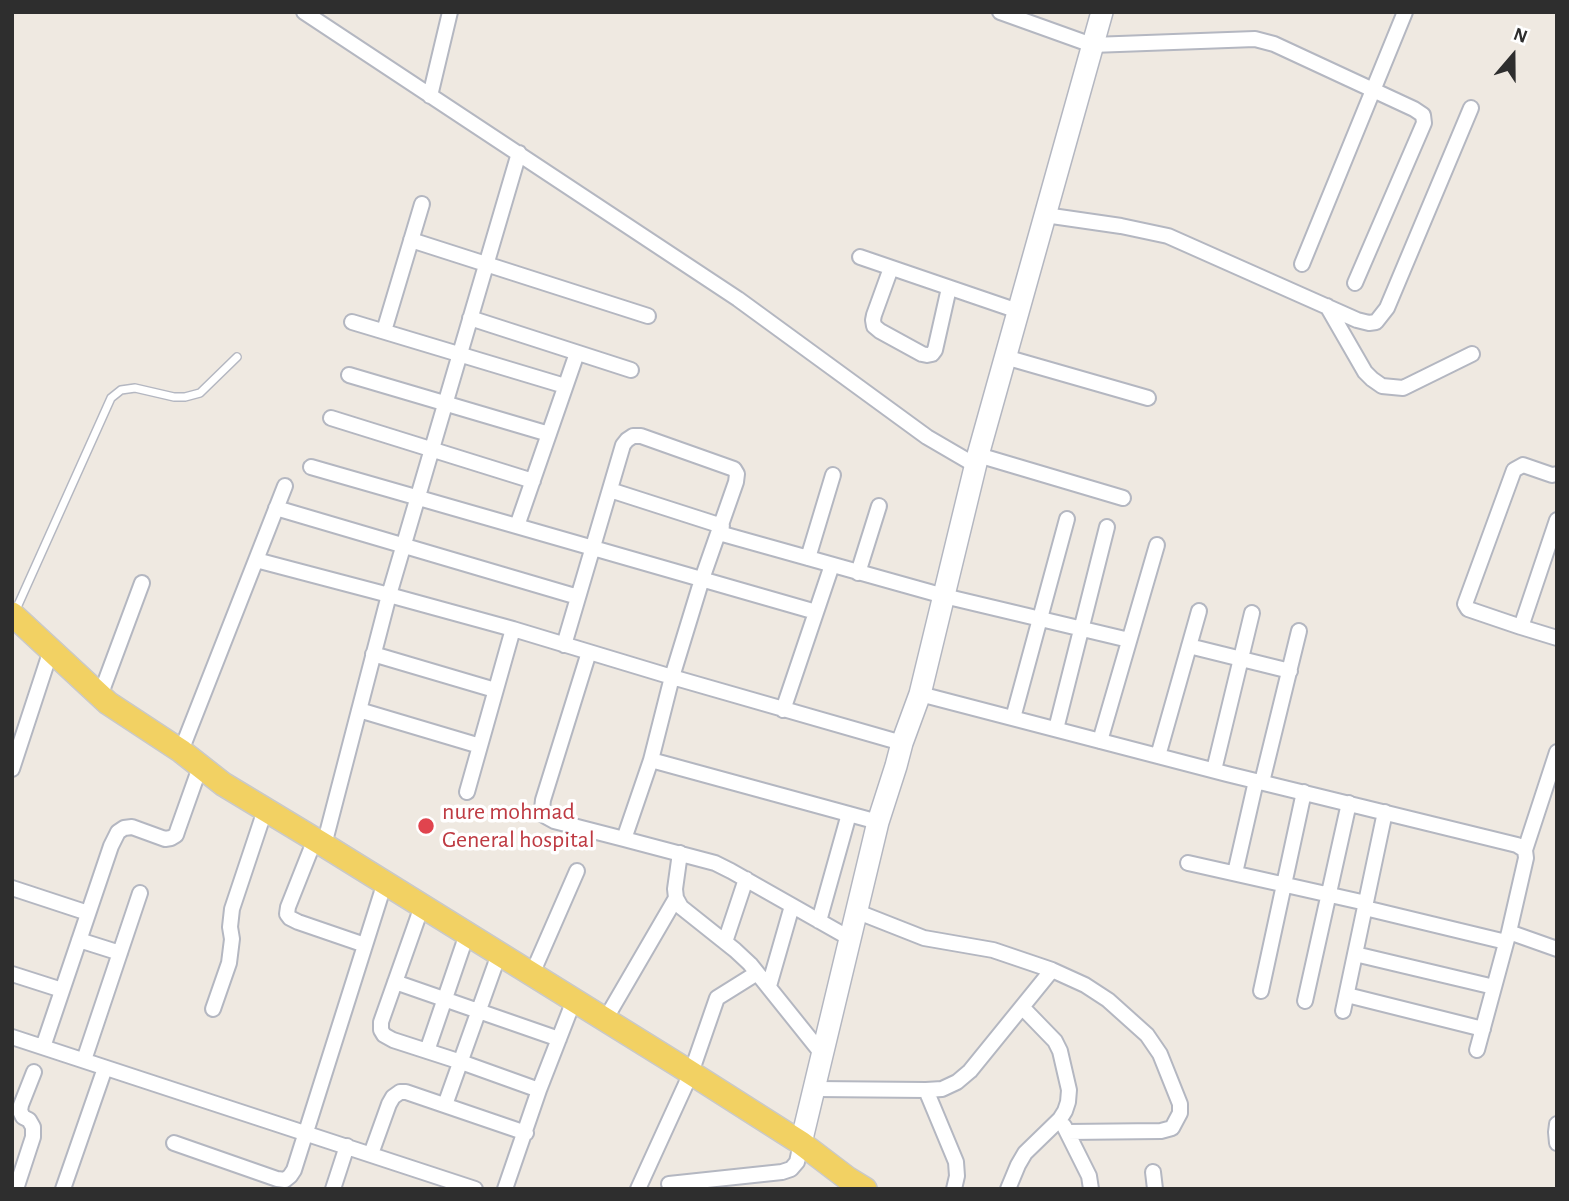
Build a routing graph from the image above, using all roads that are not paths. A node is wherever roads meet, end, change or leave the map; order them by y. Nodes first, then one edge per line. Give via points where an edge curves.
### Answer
1 (304, 12) edge
2 (450, 12) edge
3 (1000, 12) edge
4 (1102, 12) edge
5 (1405, 12) edge
6 (1093, 45) junction
7 (1373, 90) junction
8 (430, 96) junction
9 (1471, 108) dead end
10 (519, 153) junction
11 (422, 204) dead end
12 (1045, 215) junction
13 (411, 240) junction
14 (860, 257) dead end
15 (486, 264) junction
16 (1302, 264) dead end
17 (891, 268) junction
18 (1355, 283) dead end
19 (949, 288) junction
20 (1326, 306) junction
21 (1018, 311) junction
22 (648, 316) dead end
23 (470, 318) junction
24 (352, 322) dead end
25 (384, 331) junction
26 (577, 353) junction
27 (460, 354) junction
28 (1472, 354) dead end
29 (237, 357) dead end
30 (1005, 357) junction
31 (631, 370) dead end
32 (349, 375) dead end
33 (565, 386) junction
34 (1148, 398) dead end
35 (446, 404) junction
36 (331, 418) dead end
37 (549, 433) junction
38 (433, 450) junction
39 (976, 460) junction
40 (312, 467) dead end
41 (1557, 474) edge
42 (832, 475) dead end
43 (533, 481) junction
44 (285, 486) dead end
45 (610, 490) junction
46 (419, 498) junction
47 (1123, 498) dead end
48 (878, 506) dead end
49 (276, 508) junction
50 (1067, 519) dead end
51 (1557, 520) edge
52 (517, 526) junction
53 (1107, 527) dead end
54 (720, 529) junction
55 (1157, 545) dead end
56 (404, 546) junction
57 (593, 548) junction
58 (808, 558) junction
59 (256, 559) junction
60 (832, 565) junction
61 (858, 573) junction
62 (702, 579) junction
63 (142, 583) dead end
64 (389, 595) junction
65 (944, 596) junction
66 (578, 597) junction
67 (1199, 611) dead end
68 (816, 612) junction
69 (1252, 613) dead end
70 (13, 615) edge
71 (1040, 618) junction
72 (1521, 627) junction
73 (1081, 628) junction
74 (513, 629) junction
75 (1299, 631) dead end
76 (1557, 638) edge
77 (1129, 640) junction
78 (564, 645) junction
79 (1189, 646) junction
80 (51, 650) junction
81 (589, 652) junction
82 (373, 654) junction
83 (1241, 659) junction
84 (1290, 671) junction
85 (672, 677) junction
86 (495, 690) junction
87 (920, 694) junction
88 (100, 696) junction
89 (359, 710) junction
90 (783, 710) junction
91 (1013, 718) junction
92 (1056, 729) junction
93 (1100, 741) junction
94 (902, 743) junction
95 (480, 746) junction
96 (181, 751) junction
97 (1557, 752) edge
98 (1158, 756) junction
99 (651, 760) junction
100 (201, 767) junction
101 (12, 769) edge
102 (1214, 771) junction
103 (1259, 781) junction
104 (467, 792) dead end
105 (1304, 792) junction
106 (1349, 803) junction
107 (265, 810) junction
108 (1385, 811) junction
109 (849, 814) junction
110 (878, 822) junction
111 (624, 839) junction
112 (320, 842) junction
113 (1525, 850) junction
114 (680, 853) junction
115 (1188, 863) dead end
116 (577, 871) dead end
117 (1235, 873) junction
118 (746, 879) junction
119 (385, 882) junction
120 (1285, 884) junction
121 (12, 888) edge
122 (140, 893) dead end
123 (1330, 894) junction
124 (676, 898) junction
125 (1366, 905) junction
126 (422, 906) junction
127 (792, 906) junction
128 (858, 912) junction
129 (88, 913) junction
130 (819, 921) junction
131 (467, 934) junction
132 (1507, 937) junction
133 (851, 939) junction
134 (79, 940) junction
135 (725, 942) junction
136 (365, 945) junction
137 (1557, 949) edge
138 (120, 953) junction
139 (499, 954) junction
140 (1355, 954) junction
141 (1052, 970) junction
142 (757, 973) junction
143 (12, 974) edge
144 (532, 974) junction
145 (395, 982) junction
146 (769, 986) junction
147 (1494, 987) junction
148 (62, 990) junction
149 (1261, 991) dead end
150 (1347, 995) junction
151 (445, 999) junction
152 (574, 1000) junction
153 (1305, 1001) dead end
154 (1022, 1007) junction
155 (213, 1009) dead end
156 (1343, 1011) dead end
157 (479, 1012) junction
158 (605, 1020) junction
159 (1483, 1029) junction
160 (12, 1037) edge
161 (559, 1039) junction
162 (43, 1047) junction
163 (1477, 1050) dead end
164 (427, 1051) junction
165 (823, 1055) junction
166 (84, 1060) junction
167 (461, 1062) junction
168 (105, 1068) junction
169 (34, 1072) dead end
170 (691, 1073) junction
171 (815, 1089) junction
172 (539, 1090) junction
173 (926, 1090) junction
174 (445, 1105) junction
175 (1557, 1124) edge
176 (1063, 1125) junction
177 (305, 1132) junction
178 (526, 1133) junction
179 (174, 1143) dead end
180 (801, 1143) junction
181 (1557, 1143) edge
182 (347, 1146) junction
183 (371, 1154) junction
184 (1153, 1171) dead end
185 (669, 1184) dead end
186 (851, 1185) edge
187 (16, 1189) edge
188 (63, 1189) edge
189 (332, 1189) edge
190 (475, 1189) edge
191 (505, 1189) edge
192 (638, 1189) edge
193 (954, 1189) edge
194 (1008, 1189) edge
195 (1091, 1189) edge
196 (1155, 1189) edge

1 - 8 street
2 - 8 street
3 - 6 street
4 - 6 street
5 - 7 street
6 - 7 street via 1255,38
6 - 12 street
7 - 16 street
7 - 18 street via 1414,109 1423,115 1424,123
8 - 10 street
9 - 20 street via 1382,317 1369,323
10 - 15 street
10 - 39 street via 738,299 927,438
11 - 13 street
12 - 20 street via 1168,236
12 - 21 street
13 - 15 street
13 - 25 street
14 - 17 street
15 - 22 street
15 - 23 street
17 - 19 street
17 - 19 street via 874,326 922,354 935,351
19 - 21 street
20 - 28 street via 1365,372 1382,386 1403,388
21 - 30 street
23 - 26 street
23 - 27 street
24 - 25 street
25 - 27 street
26 - 31 street
26 - 33 street
27 - 33 street
27 - 35 street
29 - 70 lane via 200,393 174,397 135,388 121,390 111,398
30 - 34 street
30 - 39 street
32 - 35 street
33 - 37 street
35 - 37 street
35 - 38 street
36 - 38 street
37 - 43 street
38 - 43 street
38 - 46 street
39 - 47 street
39 - 65 street
40 - 46 street
41 - 72 street via 1522,465 1514,470 1466,598 1468,609
42 - 58 street
43 - 52 street
44 - 49 street
45 - 54 street
45 - 54 street via 623,445 633,436 734,468 736,482
45 - 57 street
46 - 52 street
46 - 56 street
48 - 61 street
49 - 56 street
49 - 59 street
50 - 71 street
51 - 72 street
52 - 57 street
53 - 73 street
54 - 58 street
54 - 62 street
55 - 77 street
56 - 64 street
56 - 66 street
57 - 62 street
57 - 66 street
58 - 60 street
59 - 64 street
59 - 96 street
60 - 61 street
60 - 68 street
61 - 65 street
62 - 68 street
62 - 85 street
63 - 88 street
64 - 74 street
64 - 82 street
65 - 71 street
65 - 87 street
66 - 78 street
67 - 79 street
68 - 90 street
69 - 83 street
70 - 80 main road
71 - 73 street
71 - 91 street
72 - 76 street
73 - 77 street
73 - 92 street
74 - 78 street
74 - 86 street
75 - 84 street
77 - 93 street
78 - 81 street
79 - 83 street
79 - 98 street
80 - 88 main road
80 - 101 street
81 - 85 street
81 - 111 street via 542,810 554,821
82 - 86 street
82 - 89 street
83 - 84 street
83 - 102 street
84 - 103 street
85 - 90 street
85 - 99 street
86 - 95 street
87 - 91 street
87 - 94 street
88 - 96 main road
89 - 95 street
89 - 112 street
90 - 94 street
91 - 92 street
92 - 93 street
93 - 98 street
94 - 110 street
95 - 104 street
96 - 100 main road
97 - 113 street
98 - 102 street
99 - 109 street
99 - 111 street
100 - 107 main road
100 - 129 street via 171,838 132,827 118,832
102 - 103 street
103 - 105 street
103 - 117 street
105 - 106 street
105 - 120 street
106 - 108 street
106 - 123 street
107 - 112 main road
107 - 155 street via 232,909 229,963
108 - 113 street
108 - 125 street
109 - 110 street
109 - 130 street
110 - 128 street
111 - 114 street
112 - 119 main road
112 - 136 street via 288,914 298,922
113 - 132 street
114 - 118 street via 715,863
114 - 124 street
115 - 117 street
116 - 144 street
117 - 120 street
118 - 127 street
118 - 135 street
119 - 126 main road
119 - 136 street
120 - 123 street
120 - 149 street
121 - 129 street
122 - 138 street
123 - 125 street
123 - 153 street
124 - 135 street
124 - 158 street
125 - 132 street
125 - 140 street
126 - 131 main road
126 - 145 street
127 - 130 street
127 - 146 street
128 - 133 street
128 - 141 street via 924,938 993,950
129 - 134 street
130 - 133 street
131 - 139 main road
131 - 151 street
132 - 137 street
132 - 147 street
133 - 165 street
134 - 138 street
134 - 148 street
135 - 142 street
136 - 177 street
138 - 166 street
139 - 144 main road
139 - 157 street
140 - 147 street
140 - 150 street
141 - 154 street
141 - 176 street via 1108,1000 1147,1035 1160,1054 1180,1104 1172,1128 1161,1131
142 - 146 street
142 - 170 street via 717,998
143 - 148 street
144 - 152 main road
145 - 151 street
145 - 164 street via 381,1022 384,1035
146 - 165 street
147 - 159 street
148 - 162 street
150 - 156 street
150 - 159 street
151 - 157 street
151 - 164 street
152 - 158 main road
152 - 161 street
154 - 173 street via 970,1071 942,1089
154 - 176 street via 1060,1051 1069,1090
157 - 161 street
157 - 167 street
158 - 170 main road
159 - 163 street
160 - 162 street
161 - 172 street
162 - 166 street
164 - 167 street
165 - 171 street
166 - 168 street
167 - 172 street
167 - 174 street
168 - 177 street
168 - 188 street
169 - 187 street via 20,1105 23,1117 33,1127 33,1138
170 - 180 main road
170 - 192 street
171 - 173 street
171 - 180 street
172 - 178 street
173 - 193 street via 956,1162
174 - 178 street
174 - 183 street via 400,1092 393,1097
175 - 181 street
176 - 194 street via 1025,1153
176 - 195 street
177 - 179 street via 294,1170 285,1180
177 - 182 street
178 - 191 street
180 - 185 street via 792,1169
180 - 186 main road
182 - 183 street
182 - 189 street
183 - 190 street
184 - 196 street

